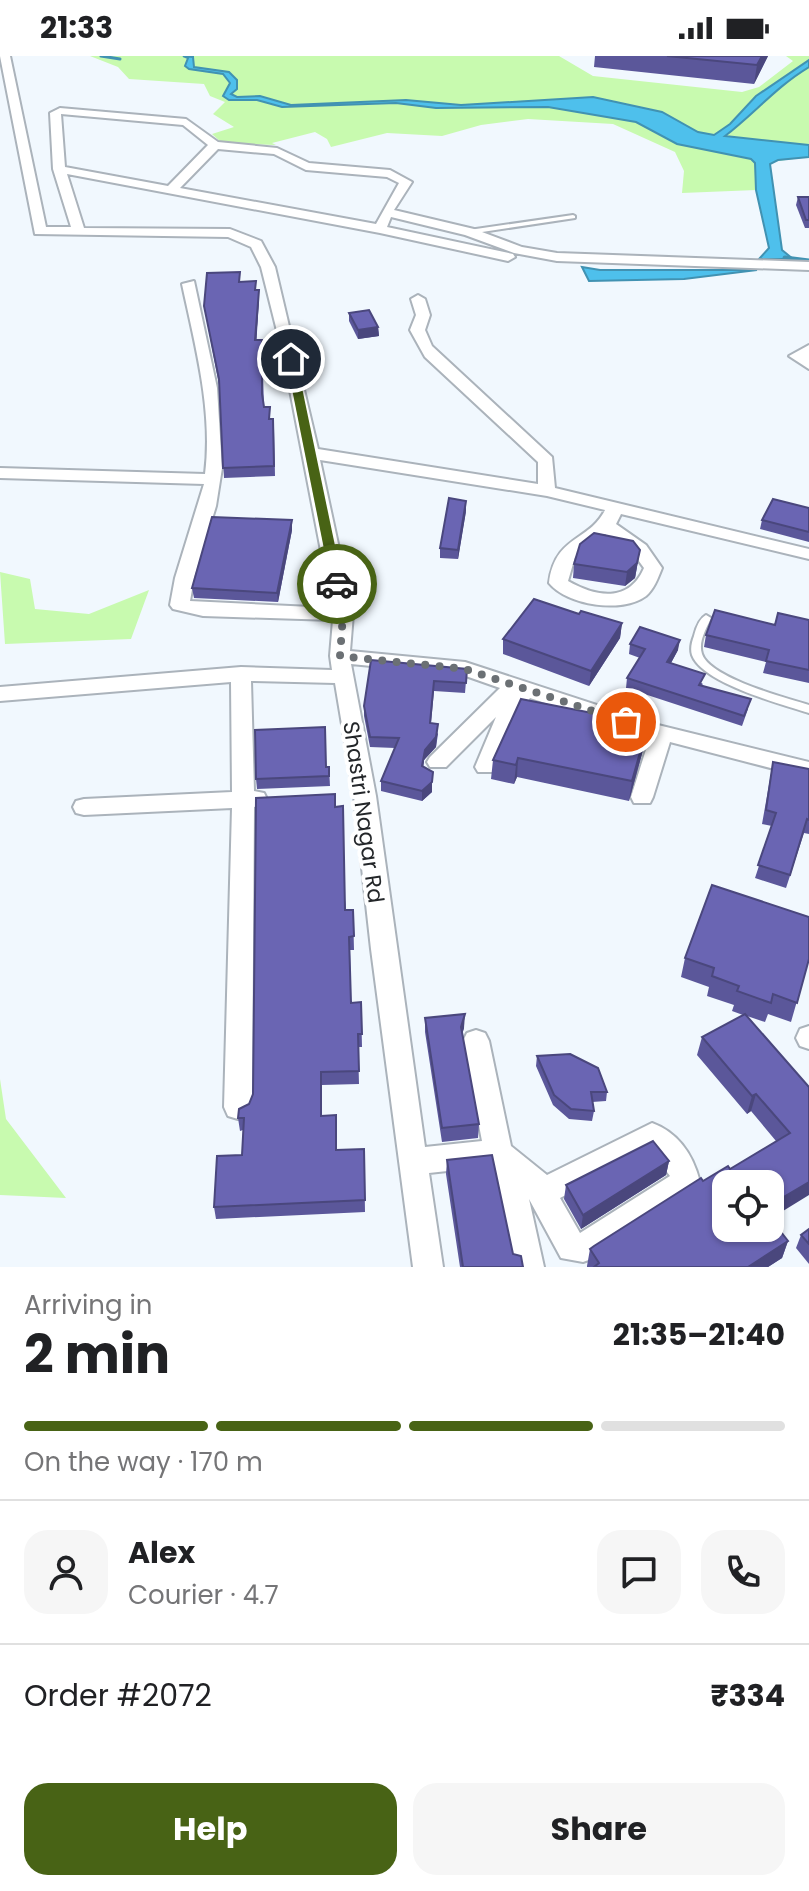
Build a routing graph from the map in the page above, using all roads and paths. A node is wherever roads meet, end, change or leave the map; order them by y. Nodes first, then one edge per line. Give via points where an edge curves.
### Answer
1 (5, 56) edge
2 (215, 145) junction
3 (59, 169) junction
4 (173, 188) junction
5 (387, 212) junction
6 (573, 217) dead end
7 (380, 229) junction
8 (79, 231) junction
9 (469, 232) junction
10 (543, 265) dead end
11 (809, 266) edge
12 (189, 284) dead end
13 (418, 299) dead end
14 (809, 349) edge
15 (809, 364) edge
16 (310, 453) junction
17 (0, 473) edge
18 (213, 479) junction
19 (547, 491) junction
20 (615, 507) junction
21 (606, 526) junction
22 (580, 540) junction
23 (640, 549) junction
24 (809, 554) edge
25 (343, 614) junction
26 (706, 618) dead end
27 (342, 667) junction
28 (241, 674) junction
29 (521, 687) junction
30 (0, 694) edge
31 (809, 709) edge
32 (662, 733) junction
33 (438, 762) dead end
34 (486, 767) dead end
35 (809, 770) edge
36 (642, 797) dead end
37 (272, 798) edge
38 (243, 799) junction
39 (84, 807) dead end
40 (476, 1041) dead end
41 (238, 1107) edge
42 (502, 1156) junction
43 (413, 1161) junction
44 (541, 1193) junction
45 (428, 1267) edge
46 (529, 1267) edge

1 - 8 street via 40,231
2 - 3 street via 186,122 65,110 55,113
2 - 4 street
2 - 5 street via 277,151 306,166 400,177 406,182
3 - 4 street
3 - 8 street
4 - 7 street
5 - 7 street
5 - 9 street
6 - 9 lane
7 - 10 street
8 - 16 street, Shastri Nagar Rd via 212,231 256,244 268,267
9 - 11 street via 519,250 569,258
12 - 18 street via 206,360
13 - 19 street via 423,315 416,335 546,461
14 - 15 street via 796,356
16 - 19 street
16 - 25 street, Shastri Nagar Rd
17 - 18 street
18 - 25 street via 181,607
19 - 20 street
20 - 21 street
20 - 24 street
21 - 22 street
21 - 23 street
22 - 23 street
22 - 23 street via 572,545 558,583 596,597 639,593 653,568
25 - 27 street, Shastri Nagar Rd
26 - 31 lane via 696,642 701,663 722,678
27 - 28 street
27 - 29 street via 465,669
27 - 43 street, Shastri Nagar Rd via 365,796
28 - 30 street
28 - 38 street
29 - 32 street
29 - 33 street
29 - 34 street
32 - 35 street
32 - 36 street
37 - 38 street
38 - 39 street
38 - 41 street
40 - 42 street
42 - 43 street
42 - 44 street
42 - 46 street
43 - 45 street, Shastri Nagar Rd
44 - 44 street via 572,1248 583,1248 686,1182 683,1170 652,1136

